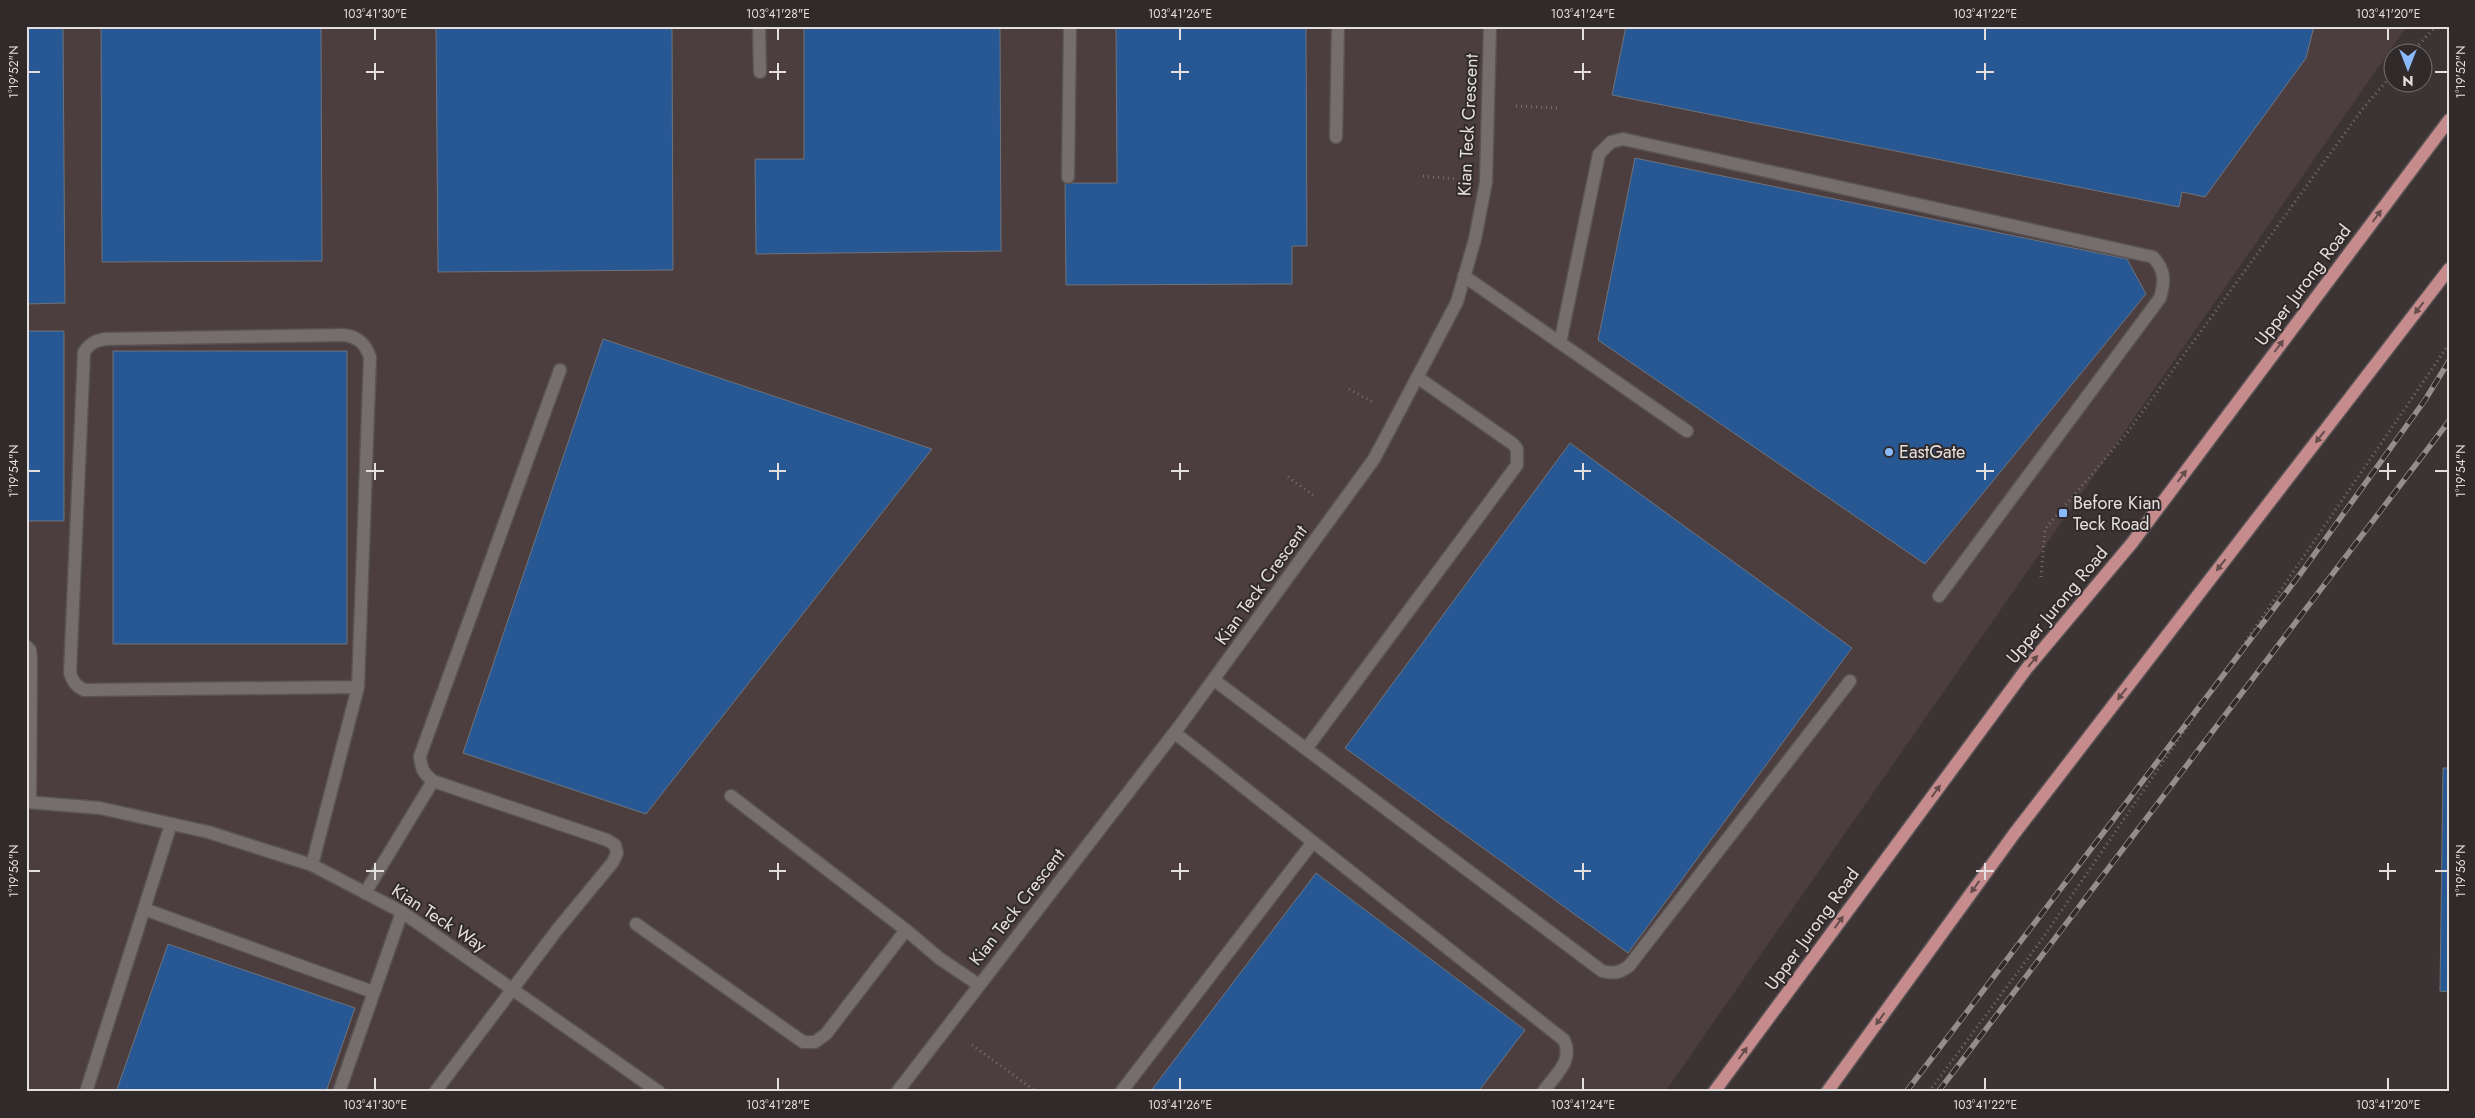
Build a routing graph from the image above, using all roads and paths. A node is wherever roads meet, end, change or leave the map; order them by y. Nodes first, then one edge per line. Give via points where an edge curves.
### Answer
1 (759, 26) edge
2 (1070, 26) edge
3 (1338, 26) edge
4 (1490, 26) edge
5 (2436, 26) edge
6 (2421, 42) edge
7 (760, 72) dead end
8 (2382, 86) edge
9 (1488, 105) junction
10 (1558, 108) dead end
11 (2449, 120) edge
12 (1336, 137) dead end
13 (1068, 177) dead end
14 (2449, 269) edge
15 (1464, 276) junction
16 (1560, 343) junction
17 (2449, 344) edge
18 (560, 370) dead end
19 (1417, 377) junction
20 (1687, 431) dead end
21 (2041, 577) dead end
22 (1939, 596) dead end
23 (26, 646) edge
24 (1214, 680) junction
25 (1850, 681) dead end
26 (358, 687) junction
27 (1175, 733) junction
28 (1306, 749) junction
29 (433, 780) junction
30 (731, 796) dead end
31 (28, 802) edge
32 (171, 824) junction
33 (1313, 842) junction
34 (312, 866) junction
35 (365, 893) junction
36 (144, 909) junction
37 (402, 912) junction
38 (636, 924) dead end
39 (906, 930) junction
40 (979, 985) junction
41 (513, 988) junction
42 (373, 992) junction
43 (946, 1028) junction
44 (86, 1092) edge
45 (339, 1092) edge
46 (435, 1092) edge
47 (659, 1092) edge
48 (896, 1092) edge
49 (1037, 1092) edge
50 (1121, 1092) edge
51 (1542, 1092) edge
52 (1714, 1092) edge
53 (1827, 1092) edge
54 (1929, 1092) edge

1 - 7 street
2 - 13 street
3 - 12 street
4 - 9 street, Kian Teck Crescent
5 - 6 path
8 - 21 path via 2127,433 2045,529
9 - 10 path
9 - 15 street, Kian Teck Crescent via 1486,182
52 -> 11 main road, Upper Jurong Road via 2027,668 2132,543
14 -> 53 main road via 2014,834
15 - 16 street
15 - 19 street, Kian Teck Crescent via 1456,302
16 - 20 street
16 - 22 street via 1598,154 1611,142 1623,139 2154,256 2164,273 2160,298
17 - 54 path via 2040,942
18 - 29 street via 420,756 420,767
19 - 24 street, Kian Teck Crescent via 1374,459
19 - 28 street via 1513,444 1517,449 1517,464
23 - 31 street via 32,659
24 - 27 street, Kian Teck Crescent
24 - 28 street
25 - 28 street via 1629,966 1612,974 1602,971
26 - 26 street via 84,690 73,682 70,673 84,352 94,341 344,335 353,336 366,345 370,357
26 - 34 street
27 - 33 street
27 - 40 street, Kian Teck Crescent
29 - 35 street
29 - 41 street via 615,845 617,852 613,862
30 - 39 street
31 - 32 street, Kian Teck Way via 100,808
32 - 34 street, Kian Teck Way via 208,832
32 - 36 street
33 - 50 street
33 - 51 street via 1564,1040 1569,1050 1567,1060
34 - 35 street, Kian Teck Way
35 - 37 street, Kian Teck Way
36 - 42 street
36 - 44 street
37 - 41 street, Kian Teck Way
37 - 42 street
38 - 39 street via 803,1042 815,1042 826,1034
39 - 40 street via 938,958
40 - 43 street, Kian Teck Crescent
41 - 46 street
41 - 47 street, Kian Teck Way
42 - 45 street
43 - 48 street, Kian Teck Crescent
43 - 49 path

